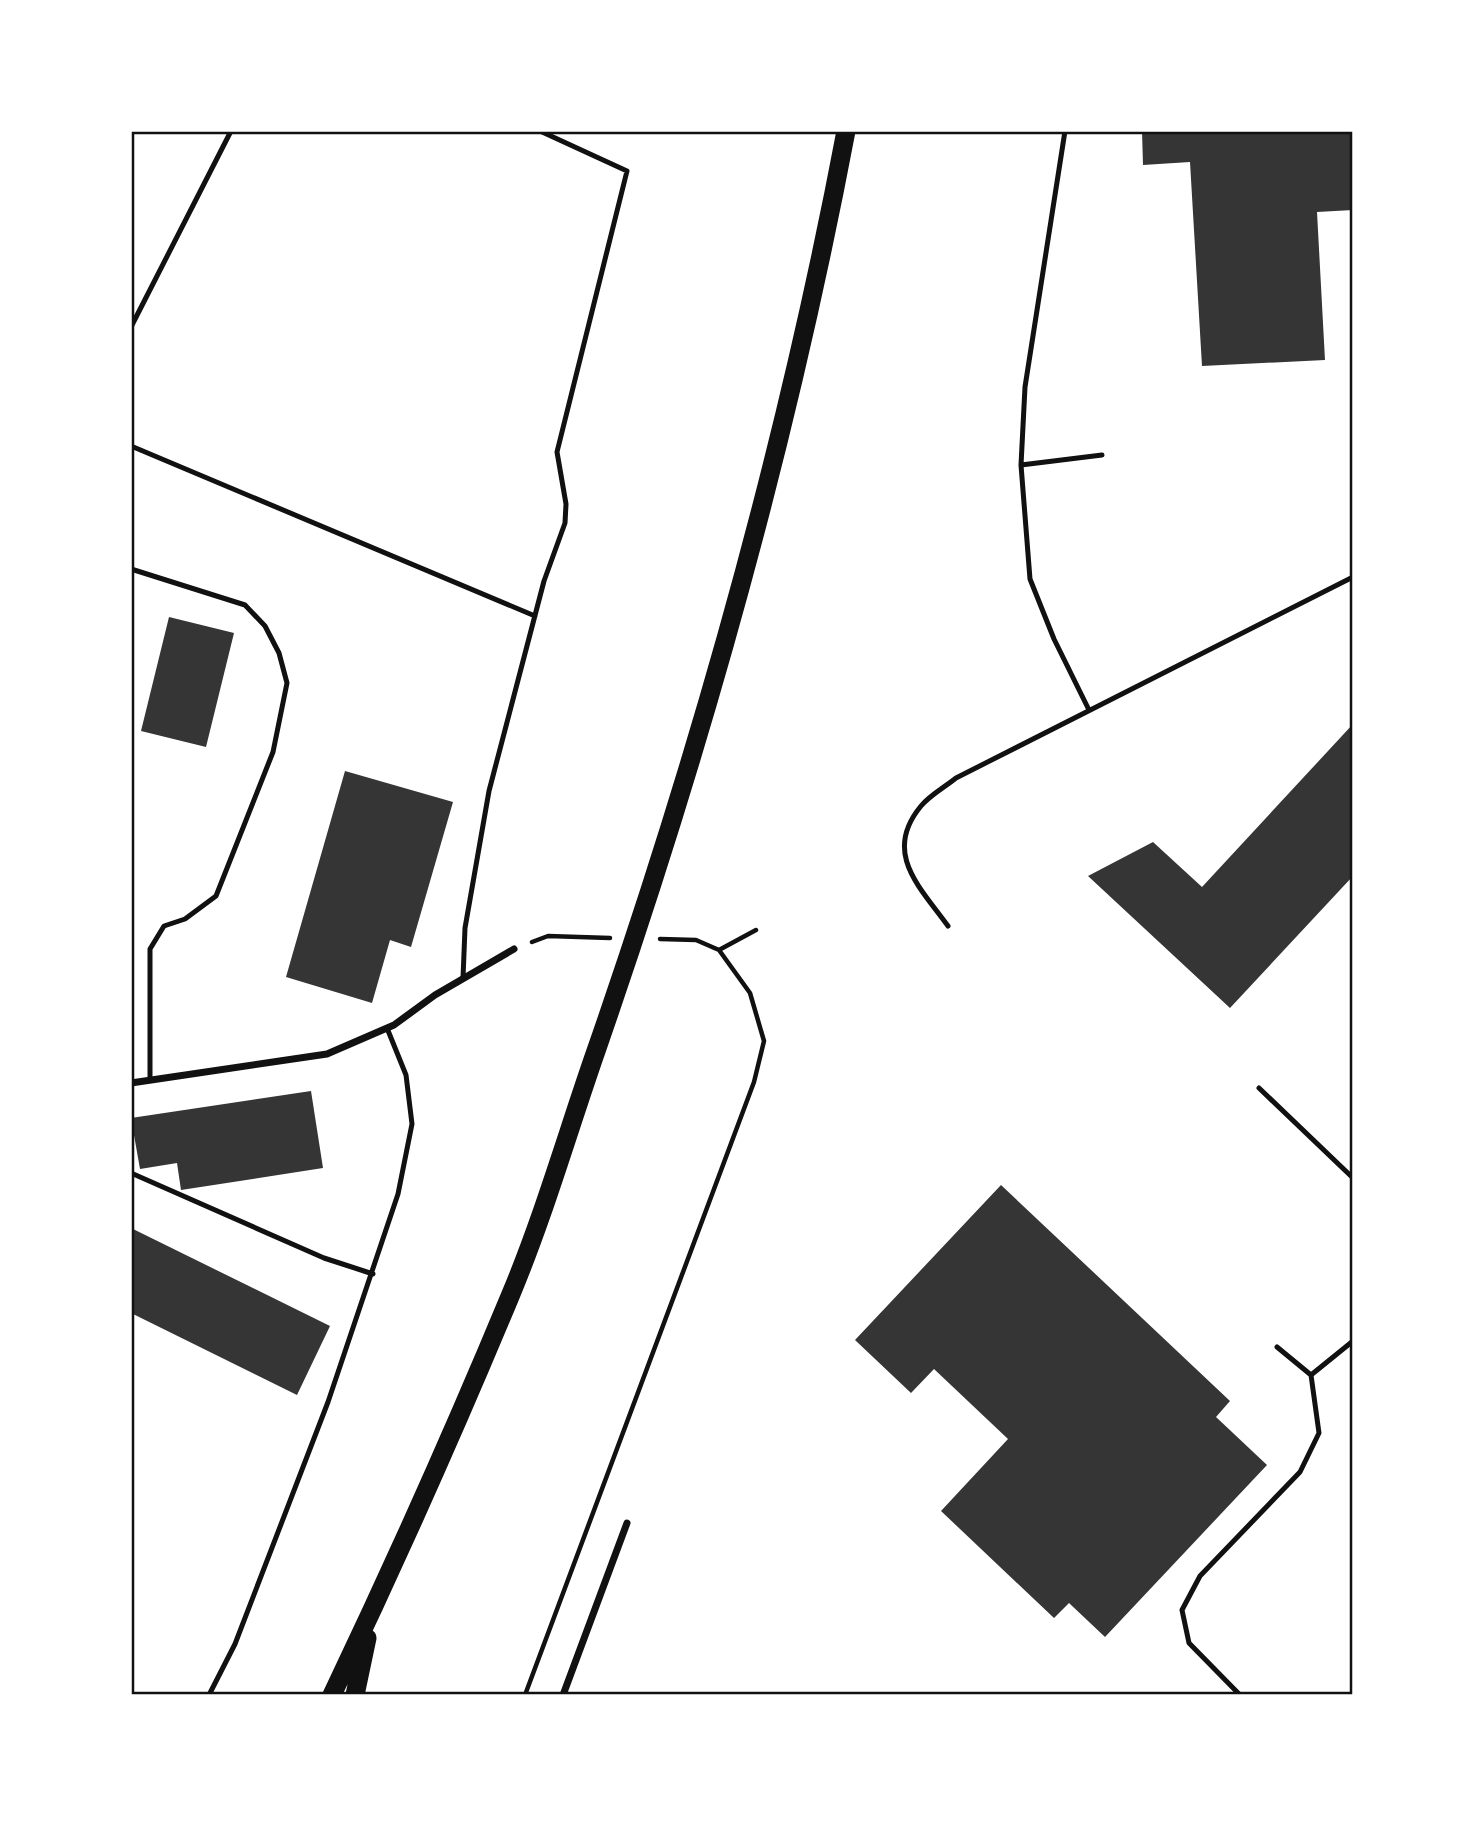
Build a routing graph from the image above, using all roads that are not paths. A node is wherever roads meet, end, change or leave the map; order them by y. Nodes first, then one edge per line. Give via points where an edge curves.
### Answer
1 (231, 131) edge
2 (540, 131) edge
3 (846, 131) edge
4 (1065, 131) edge
5 (131, 327) edge
6 (131, 446) edge
7 (1102, 455) dead end
8 (1021, 465) junction
9 (131, 569) edge
10 (1353, 577) edge
11 (535, 616) junction
12 (1088, 708) junction
13 (948, 926) dead end
14 (514, 949) road end
15 (463, 978) junction
16 (387, 1028) junction
17 (150, 1080) junction
18 (131, 1083) edge
19 (1259, 1088) dead end
20 (131, 1173) edge
21 (1353, 1178) edge
22 (373, 1274) junction
23 (1353, 1341) edge
24 (1277, 1347) dead end
25 (1311, 1375) junction
26 (626, 1523) dead end
27 (373, 1610) junction
28 (209, 1695) edge
29 (332, 1695) edge
30 (355, 1695) edge
31 (563, 1695) edge
32 (1240, 1695) edge

1 - 5 lane
2 - 11 lane via 627,171 557,452 565,523
3 - 27 highway via 780,428 705,712 622,976 513,1290
4 - 8 lane via 1027,374
6 - 11 lane
7 - 8 lane
8 - 12 lane via 1030,579
9 - 17 lane via 244,605 265,626 287,683 274,752 216,896 185,919 164,926 150,949
10 - 12 lane
11 - 15 lane via 489,791 465,928
12 - 13 lane via 956,778 922,806 904,836 907,870
14 - 15 street
15 - 16 street
16 - 17 street via 327,1055
16 - 22 lane via 406,1075 412,1124 398,1194
17 - 18 street
19 - 21 lane
20 - 22 lane via 324,1258
22 - 28 lane via 235,1644
23 - 25 lane
24 - 25 lane
25 - 32 lane via 1319,1433 1300,1472 1200,1576 1182,1610 1189,1643
26 - 31 street
27 - 29 highway
27 - 30 highway

